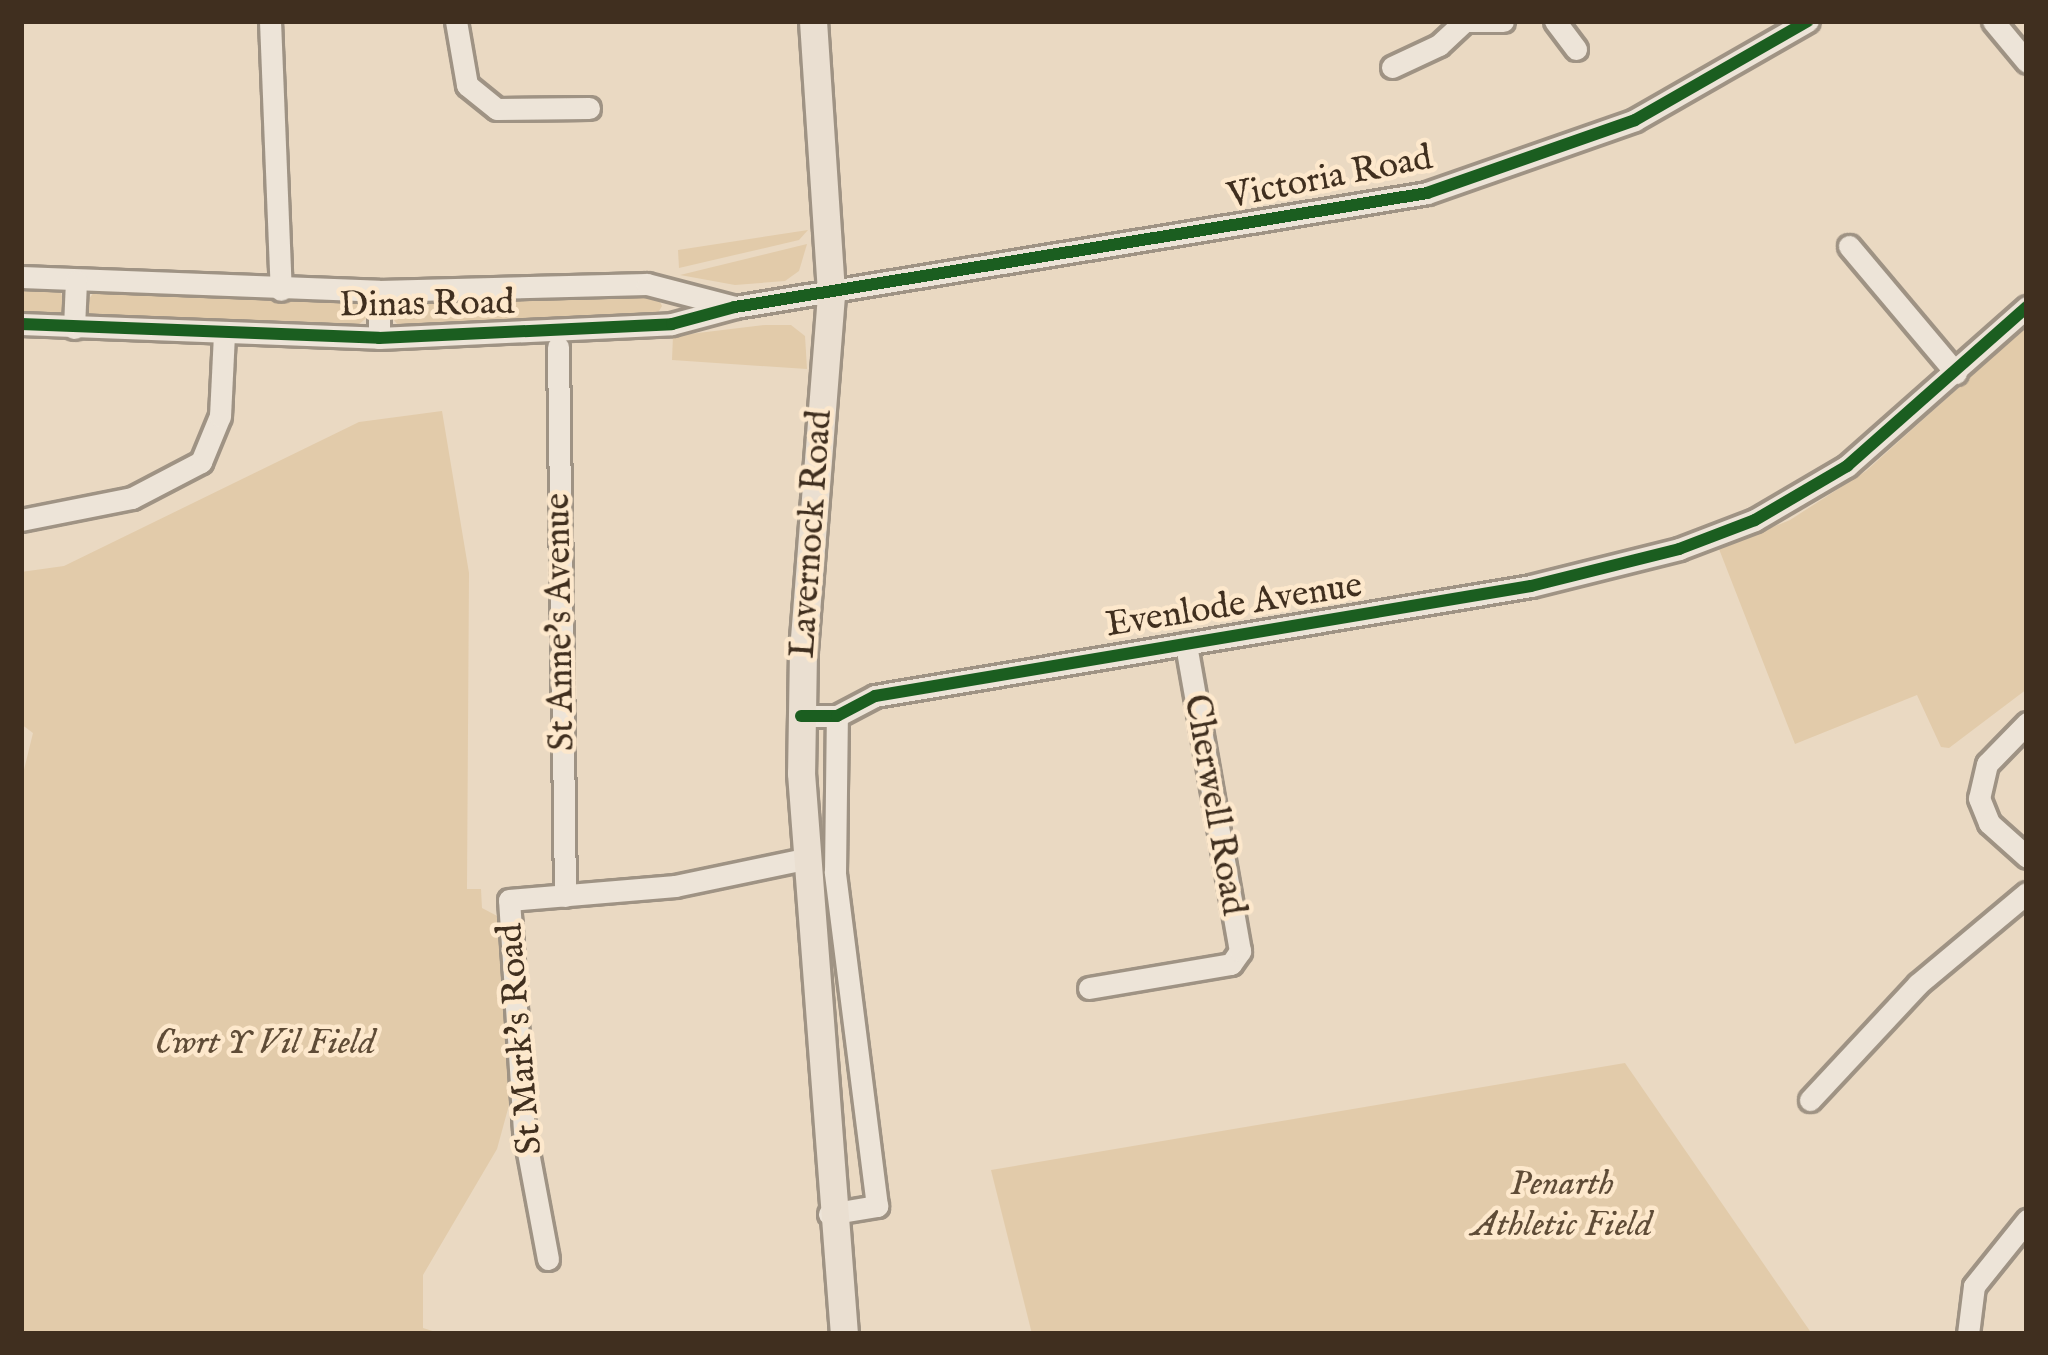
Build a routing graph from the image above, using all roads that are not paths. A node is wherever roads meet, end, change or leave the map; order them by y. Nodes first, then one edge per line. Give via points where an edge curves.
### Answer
1 (270, 21) edge
2 (456, 21) edge
3 (813, 21) edge
4 (1464, 21) edge
5 (1503, 21) edge
6 (1555, 21) edge
7 (1808, 21) edge
8 (1993, 21) edge
9 (1576, 49) dead end
10 (2027, 62) edge
11 (1393, 67) dead end
12 (590, 108) dead end
13 (1849, 246) dead end
14 (21, 277) edge
15 (76, 281) junction
16 (668, 286) junction
17 (281, 290) junction
18 (379, 291) junction
19 (831, 295) junction
20 (735, 307) junction
21 (2027, 307) edge
22 (21, 324) edge
23 (672, 324) junction
24 (74, 328) junction
25 (224, 334) junction
26 (379, 338) junction
27 (558, 347) dead end
28 (1956, 373) junction
29 (21, 520) edge
30 (1186, 644) junction
31 (801, 716) junction
32 (837, 716) junction
33 (2027, 723) edge
34 (2027, 857) edge
35 (804, 859) junction
36 (2027, 893) edge
37 (565, 896) junction
38 (1089, 988) dead end
39 (1810, 1100) dead end
40 (829, 1214) junction
41 (2027, 1220) edge
42 (548, 1258) dead end
43 (844, 1334) edge
44 (1968, 1334) edge

1 - 17 street
2 - 12 street via 467,85 497,109
3 - 19 main road, Lavernock Road
4 - 5 street
4 - 11 street via 1439,45
6 - 9 street
7 - 19 street, Victoria Road via 1635,120 1427,193
8 - 10 street
13 - 28 street
14 - 15 street, Dinas Road
15 - 17 street, Dinas Road
15 - 24 street
16 - 18 street, Dinas Road
16 - 20 street, Dinas Road
16 - 23 street
17 - 18 street, Dinas Road
18 - 26 street
19 - 20 street, Dinas Road
19 - 31 main road, Lavernock Road
20 - 23 street, Dinas Road
21 - 28 street, Evenlode Avenue
22 - 24 street, Dinas Road
23 - 26 street, Dinas Road
24 - 25 street, Dinas Road
25 - 26 street, Dinas Road
25 - 29 street via 220,416 201,462 132,498
27 - 37 street, St Anne's Avenue
28 - 30 street, Evenlode Avenue via 1817,486 1679,549 1531,586
30 - 32 street, Evenlode Avenue via 875,696
30 - 38 street, Cherwell Road via 1240,951 1232,964
31 - 32 street, Evenlode Avenue
31 - 35 main road, Lavernock Road
32 - 40 street via 835,872 877,1207
33 - 34 street via 1987,764 1979,798 1989,823
35 - 37 street, St Mark's Road via 675,886
35 - 40 main road, Lavernock Road
36 - 39 street via 1918,985
37 - 42 street, St Mark's Road via 509,900 524,1131
40 - 43 main road, Lavernock Road
41 - 44 street via 1974,1286

